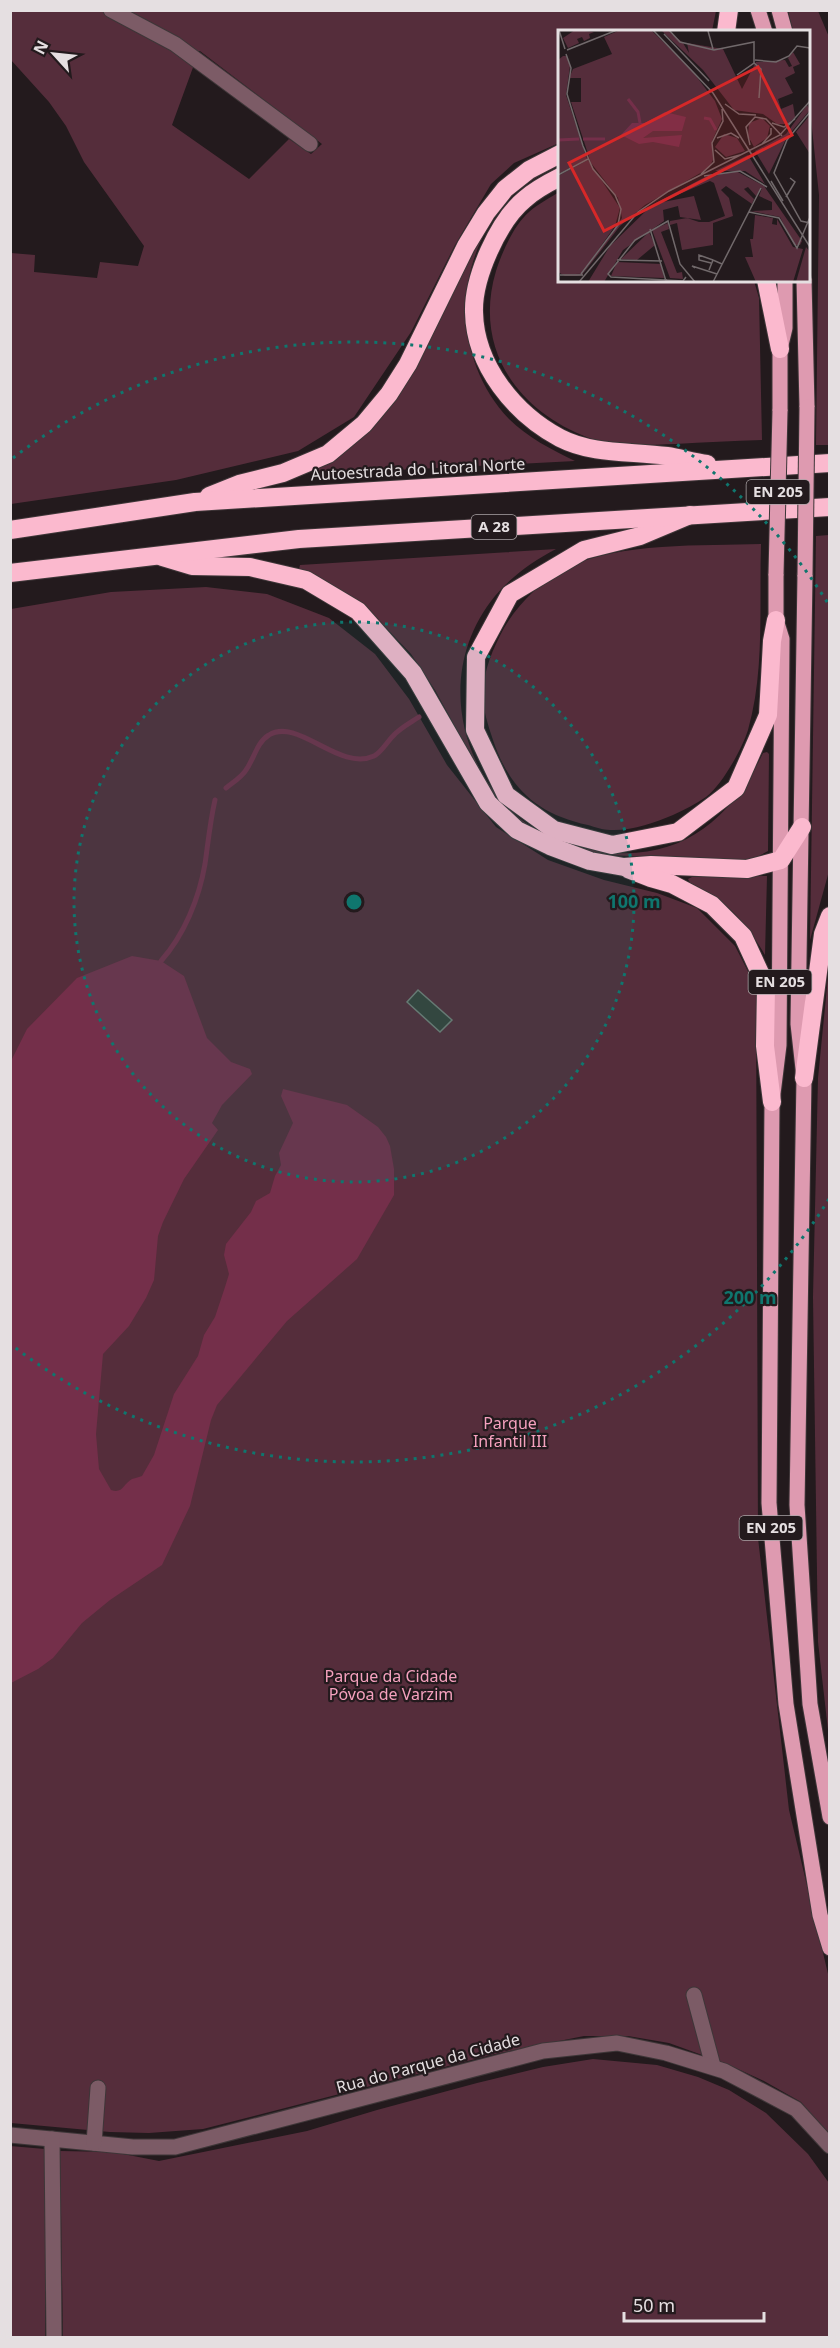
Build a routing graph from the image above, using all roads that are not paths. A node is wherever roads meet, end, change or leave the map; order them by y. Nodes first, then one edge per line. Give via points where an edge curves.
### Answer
1 (111, 10) edge
2 (729, 10) edge
3 (758, 10) edge
4 (779, 10) edge
5 (726, 30) edge
6 (764, 30) edge
7 (784, 30) edge
8 (310, 144) dead end
9 (558, 155) edge
10 (558, 178) edge
11 (766, 282) edge
12 (785, 282) edge
13 (804, 282) edge
14 (780, 350) junction
15 (830, 463) edge
16 (729, 469) junction
17 (195, 502) junction
18 (830, 507) edge
19 (690, 515) junction
20 (10, 530) edge
21 (154, 555) junction
22 (10, 573) edge
23 (776, 620) junction
24 (802, 827) junction
25 (781, 860) junction
26 (624, 867) junction
27 (830, 916) edge
28 (804, 1078) junction
29 (772, 1102) junction
30 (830, 1817) edge
31 (830, 1948) edge
32 (694, 1995) dead end
33 (713, 2066) junction
34 (99, 2088) dead end
35 (10, 2135) edge
36 (52, 2139) junction
37 (94, 2143) junction
38 (830, 2146) edge
39 (54, 2337) edge

1 - 8 street via 175,44
2 - 5 highway
3 - 6 main road
4 - 7 main road
9 - 17 highway via 528,170 504,189 486,213 408,364 364,424 328,453 283,473 239,484
10 - 16 highway via 524,199 504,222 480,276 474,312 479,341 503,391 531,421 562,439 596,450 666,456
11 - 14 highway
12 - 14 main road, EN 205 via 785,328
13 - 24 main road, EN 205, bridge via 807,407
14 - 23 main road, EN 205, bridge
15 - 16 highway, Autoestrada do Litoral Norte
16 - 17 highway, Autoestrada do Litoral Norte
17 - 20 highway, Autoestrada do Litoral Norte
18 - 19 highway, A 28
19 - 21 highway, A 28 via 299,539
19 - 23 highway via 640,536 584,550 510,594 476,657 475,730 506,795 554,830 612,845 678,832 736,788 768,715 771,641
21 - 22 highway, A 28
21 - 26 highway via 192,566 250,567 306,580 358,611 413,673 488,803 518,830 550,846 590,861
23 - 25 main road, EN 205 via 782,639
24 - 25 highway
24 - 28 main road, EN 205 via 798,1024
25 - 26 highway via 747,869
25 - 29 main road, EN 205 via 779,1045
26 - 29 highway via 672,884 712,905 743,936 766,986 765,1046
27 - 28 highway via 823,934
28 - 30 main road, EN 205 via 797,1505 810,1704
29 - 31 main road, EN 205 via 769,1503 786,1704 820,1915
32 - 33 street
33 - 37 street, Rua do Parque da Cidade via 617,2043 543,2051 175,2147
33 - 38 street, Rua do Parque da Cidade via 796,2109
34 - 37 street
35 - 36 street, Rua do Parque da Cidade
36 - 37 street, Rua do Parque da Cidade
36 - 39 street

